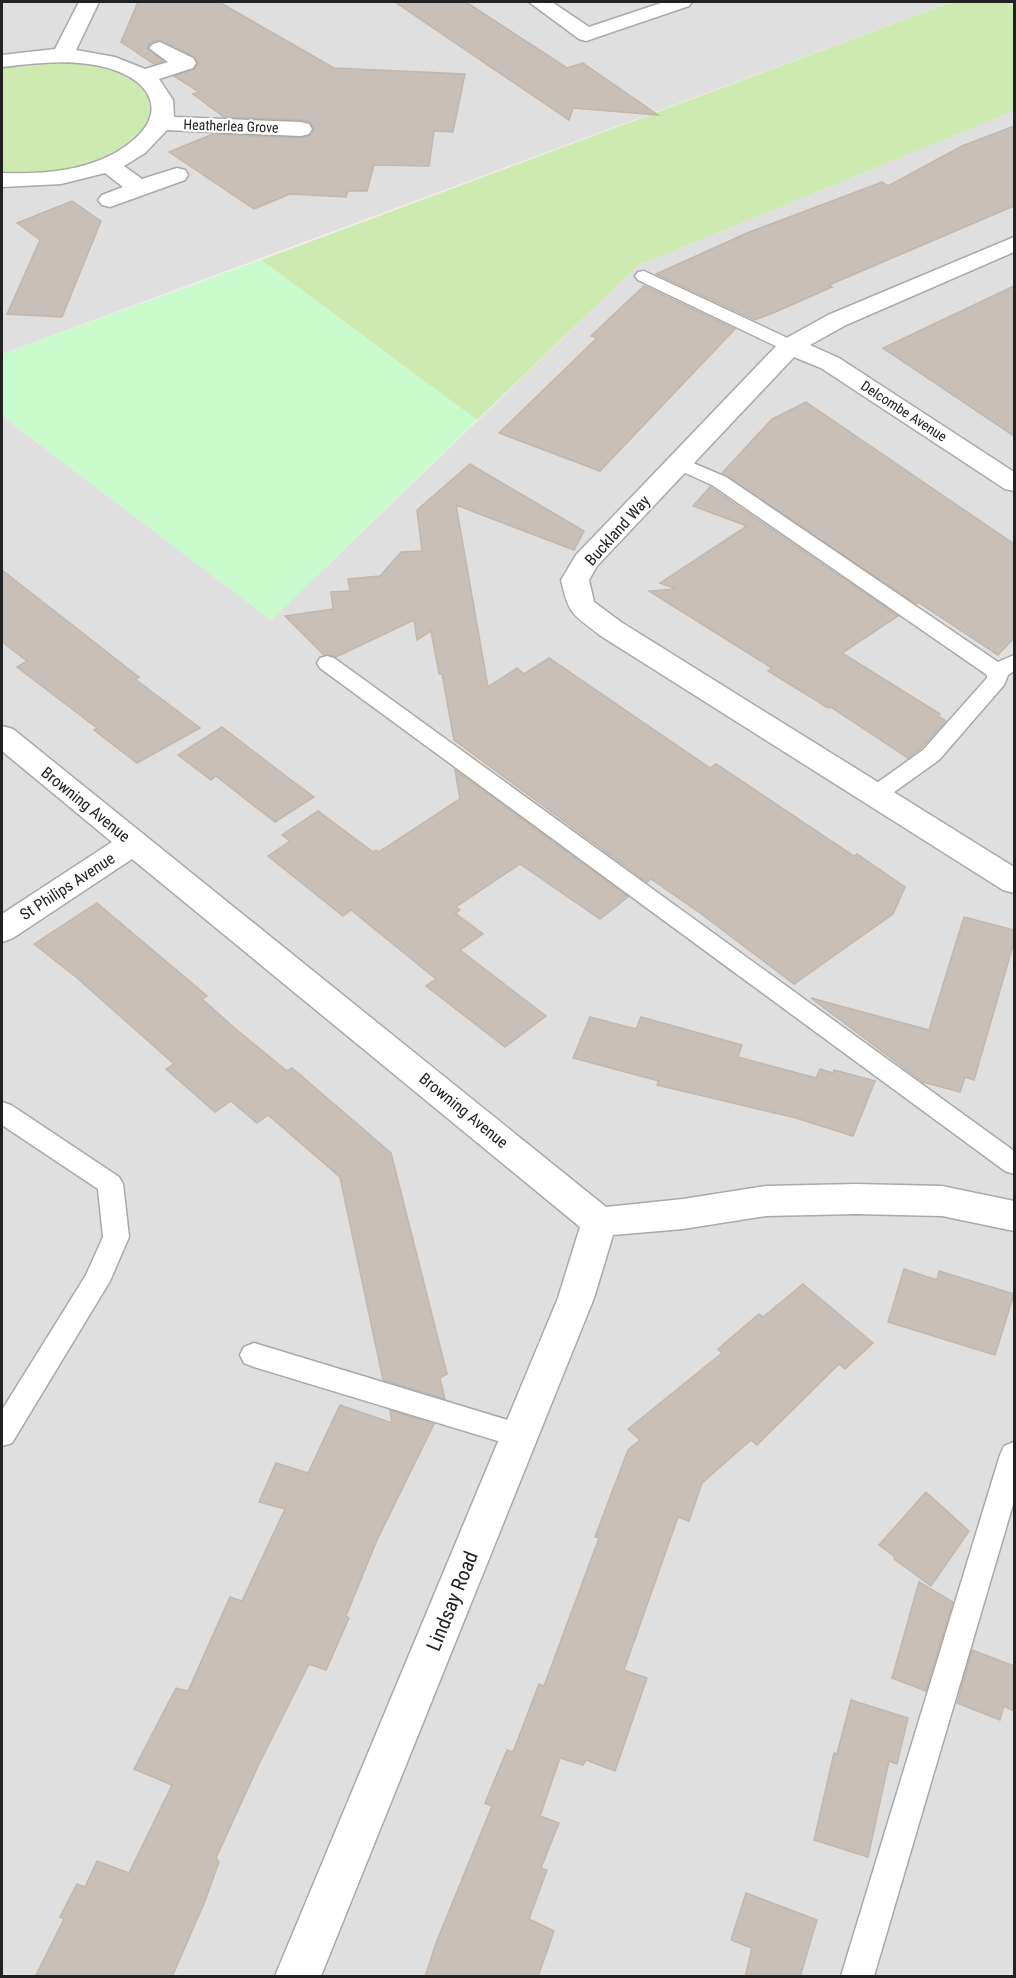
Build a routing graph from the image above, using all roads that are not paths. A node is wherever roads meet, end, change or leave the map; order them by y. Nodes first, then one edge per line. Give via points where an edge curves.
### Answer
1 (89, 2) edge
2 (539, 2) edge
3 (682, 2) edge
4 (160, 48) dead end
5 (63, 55) junction
6 (2, 61) edge
7 (142, 77) junction
8 (161, 123) junction
9 (301, 129) dead end
10 (108, 165) junction
11 (177, 175) dead end
12 (3, 184) edge
13 (139, 188) junction
14 (110, 200) dead end
15 (1014, 244) edge
16 (644, 276) dead end
17 (790, 346) junction
18 (679, 462) junction
19 (1014, 483) edge
20 (327, 663) dead end
21 (1006, 667) edge
22 (2, 736) edge
23 (875, 795) junction
24 (133, 843) junction
25 (1014, 882) edge
26 (2, 930) edge
27 (2, 1112) edge
28 (1014, 1164) edge
29 (1014, 1216) edge
30 (599, 1222) junction
31 (254, 1355) dead end
32 (2, 1434) edge
33 (521, 1436) junction
34 (1014, 1455) edge
35 (298, 1977) edge
36 (857, 1977) edge

1 - 5 street
2 - 3 street via 586,35
4 - 7 street via 192,67
5 - 6 street, Heatherlea Grove
5 - 7 street, Heatherlea Grove via 104,60
7 - 8 street, Heatherlea Grove via 158,91 163,102
8 - 9 street, Heatherlea Grove
8 - 10 street, Heatherlea Grove via 143,145
10 - 12 street, Heatherlea Grove via 60,178
10 - 13 street
11 - 13 street
13 - 14 street
15 - 17 street, Buckland Way via 837,320
16 - 17 lane
17 - 18 street, Buckland Way
17 - 19 street, Delcombe Avenue via 830,363
18 - 21 lane via 719,481
18 - 23 street, Buckland Way via 586,561 575,580 581,606 611,629
20 - 28 lane
21 - 23 lane via 931,755
22 - 24 street, Browning Avenue
23 - 25 street, Buckland Way
24 - 26 street, St Philips Avenue
24 - 30 street, Browning Avenue
27 - 32 lane via 110,1184 116,1237 97,1281
29 - 30 street via 942,1201 856,1199 766,1201
30 - 33 street, Lindsay Road via 576,1298
31 - 33 lane
33 - 35 street, Lindsay Road
34 - 36 lane

